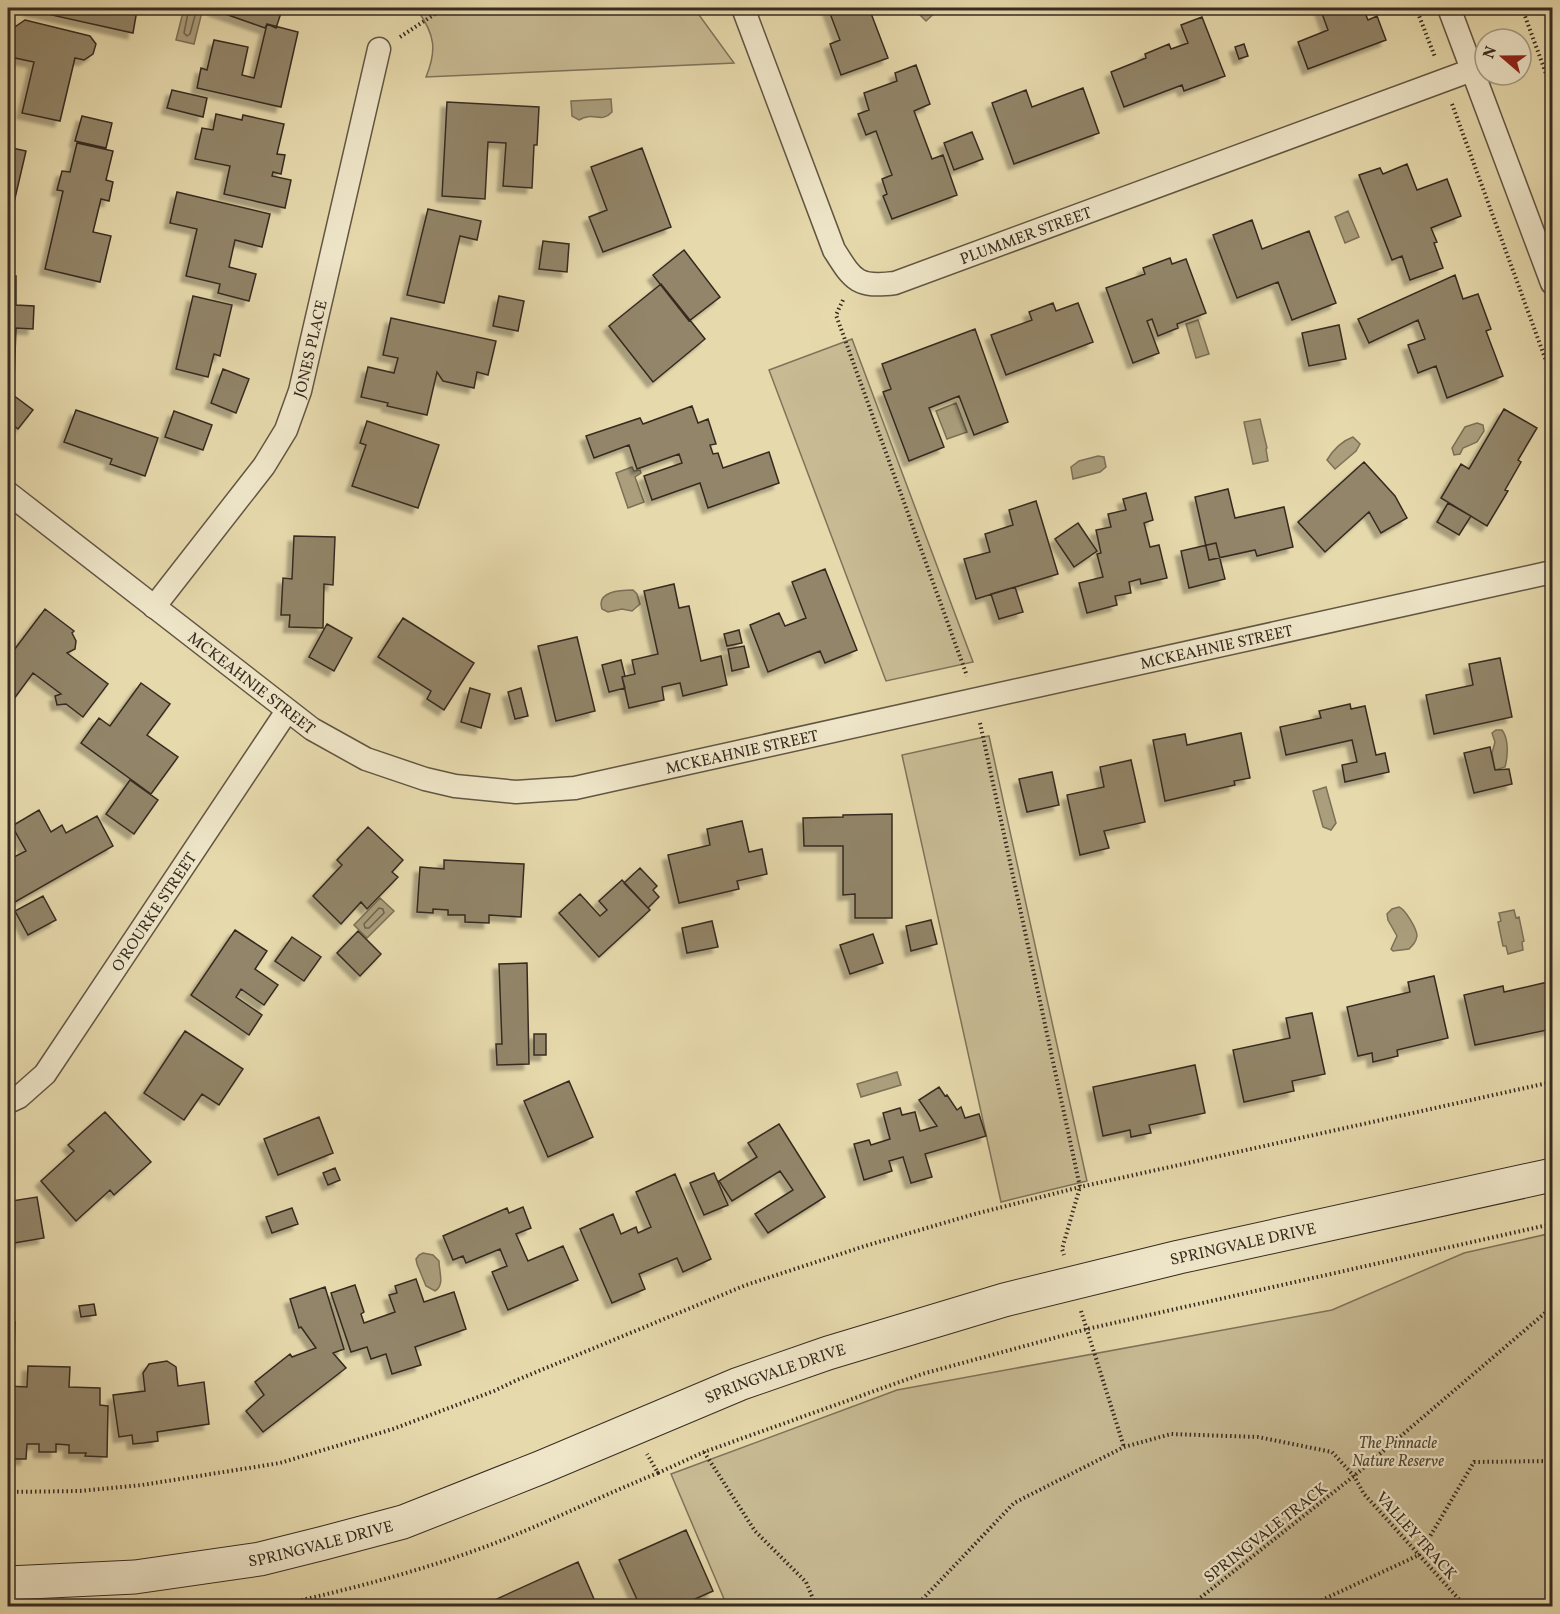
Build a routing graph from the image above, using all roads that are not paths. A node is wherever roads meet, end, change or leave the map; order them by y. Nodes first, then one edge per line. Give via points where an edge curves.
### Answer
1 (743, 8) edge
2 (1449, 8) edge
3 (379, 49) road end
4 (1472, 70) junction
5 (1552, 283) edge
6 (8, 493) edge
7 (1552, 572) edge
8 (154, 607) junction
9 (287, 711) junction
10 (8, 1102) edge
11 (1552, 1175) edge
12 (8, 1583) edge

1 - 4 street, PLUMMER STREET via 834,250 852,278 875,286 895,283
2 - 4 street
3 - 8 street, JONES PLACE via 300,391 286,430 264,465
4 - 5 street
6 - 8 street, MCKEAHNIE STREET
7 - 9 street, MCKEAHNIE STREET via 575,788 516,792 425,779 366,759
8 - 9 street, MCKEAHNIE STREET
9 - 10 street, O'ROURKE STREET via 45,1074
11 - 12 main road, SPRINGVALE DRIVE via 1072,1283 828,1353 739,1384 403,1522 260,1559 135,1576

